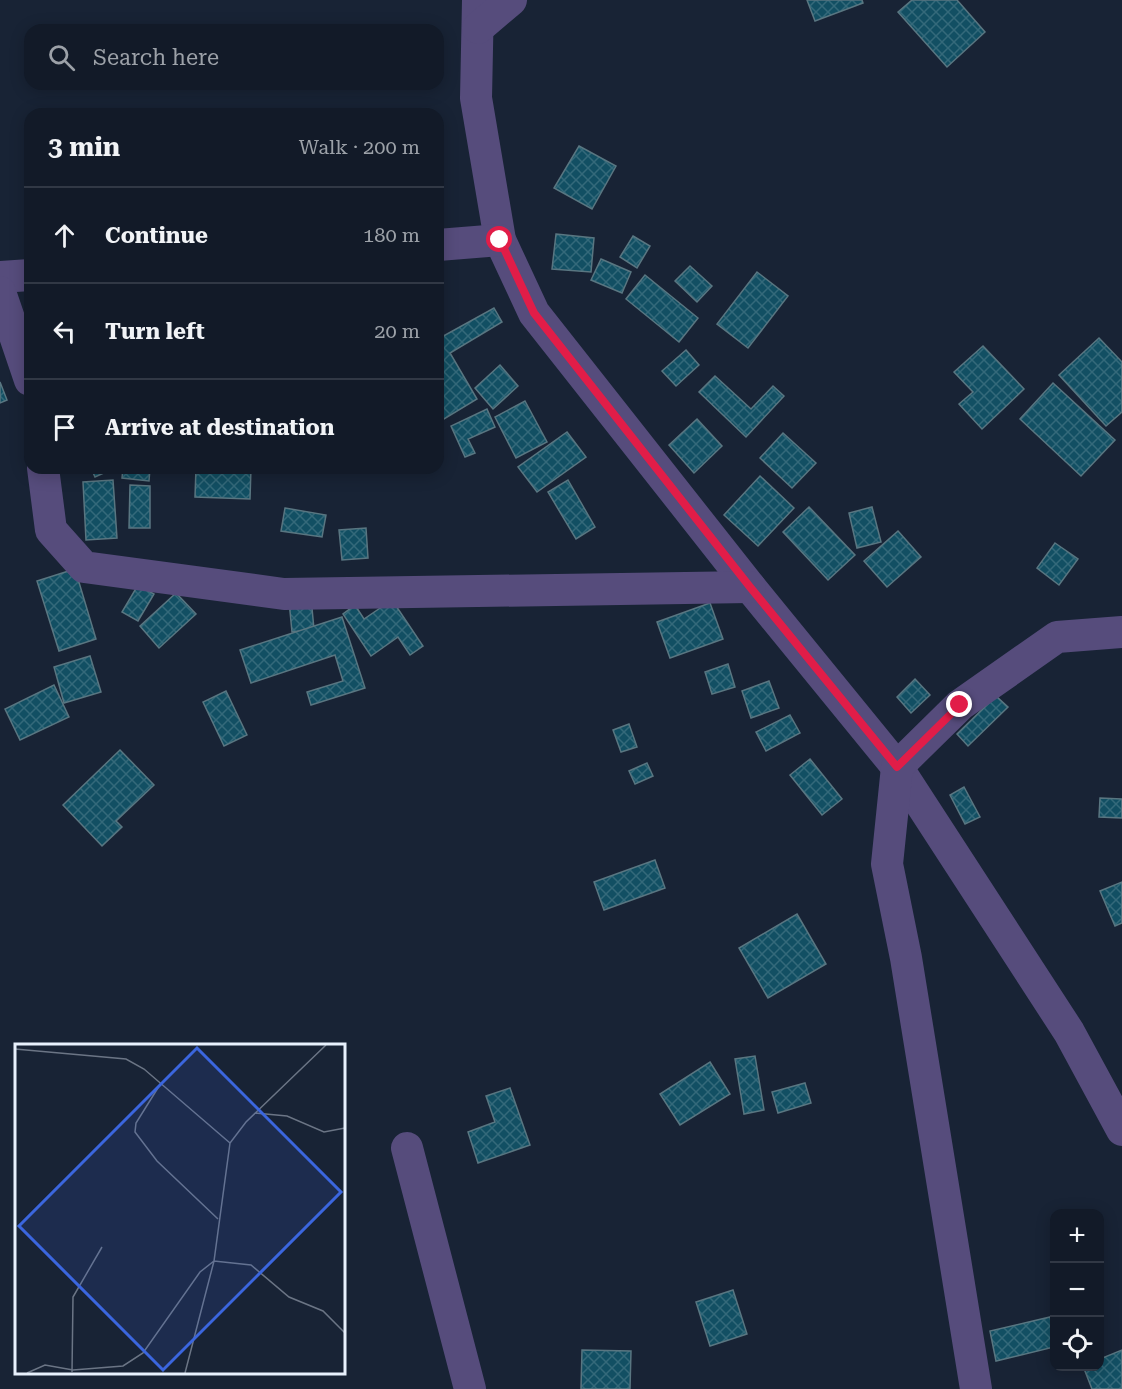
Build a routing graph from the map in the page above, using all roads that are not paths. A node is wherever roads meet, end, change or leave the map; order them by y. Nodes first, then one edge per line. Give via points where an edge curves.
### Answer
1 (511, 0) edge
2 (478, 14) edge
3 (500, 240) junction
4 (444, 245) edge
5 (24, 275) edge
6 (0, 277) edge
7 (0, 292) edge
8 (24, 362) edge
9 (44, 474) edge
10 (750, 587) junction
11 (1122, 632) edge
12 (897, 767) junction
13 (1122, 1130) edge
14 (407, 1148) dead end
15 (470, 1389) edge
16 (976, 1389) edge

1 - 2 street
2 - 3 street via 476,98
3 - 4 street
3 - 10 street via 534,313
5 - 6 street
7 - 8 street
9 - 10 street via 51,530 84,567 284,594
10 - 12 street
11 - 12 street via 1057,637 960,705
12 - 13 street via 1070,1032
12 - 16 street via 887,864 906,958
14 - 15 street

